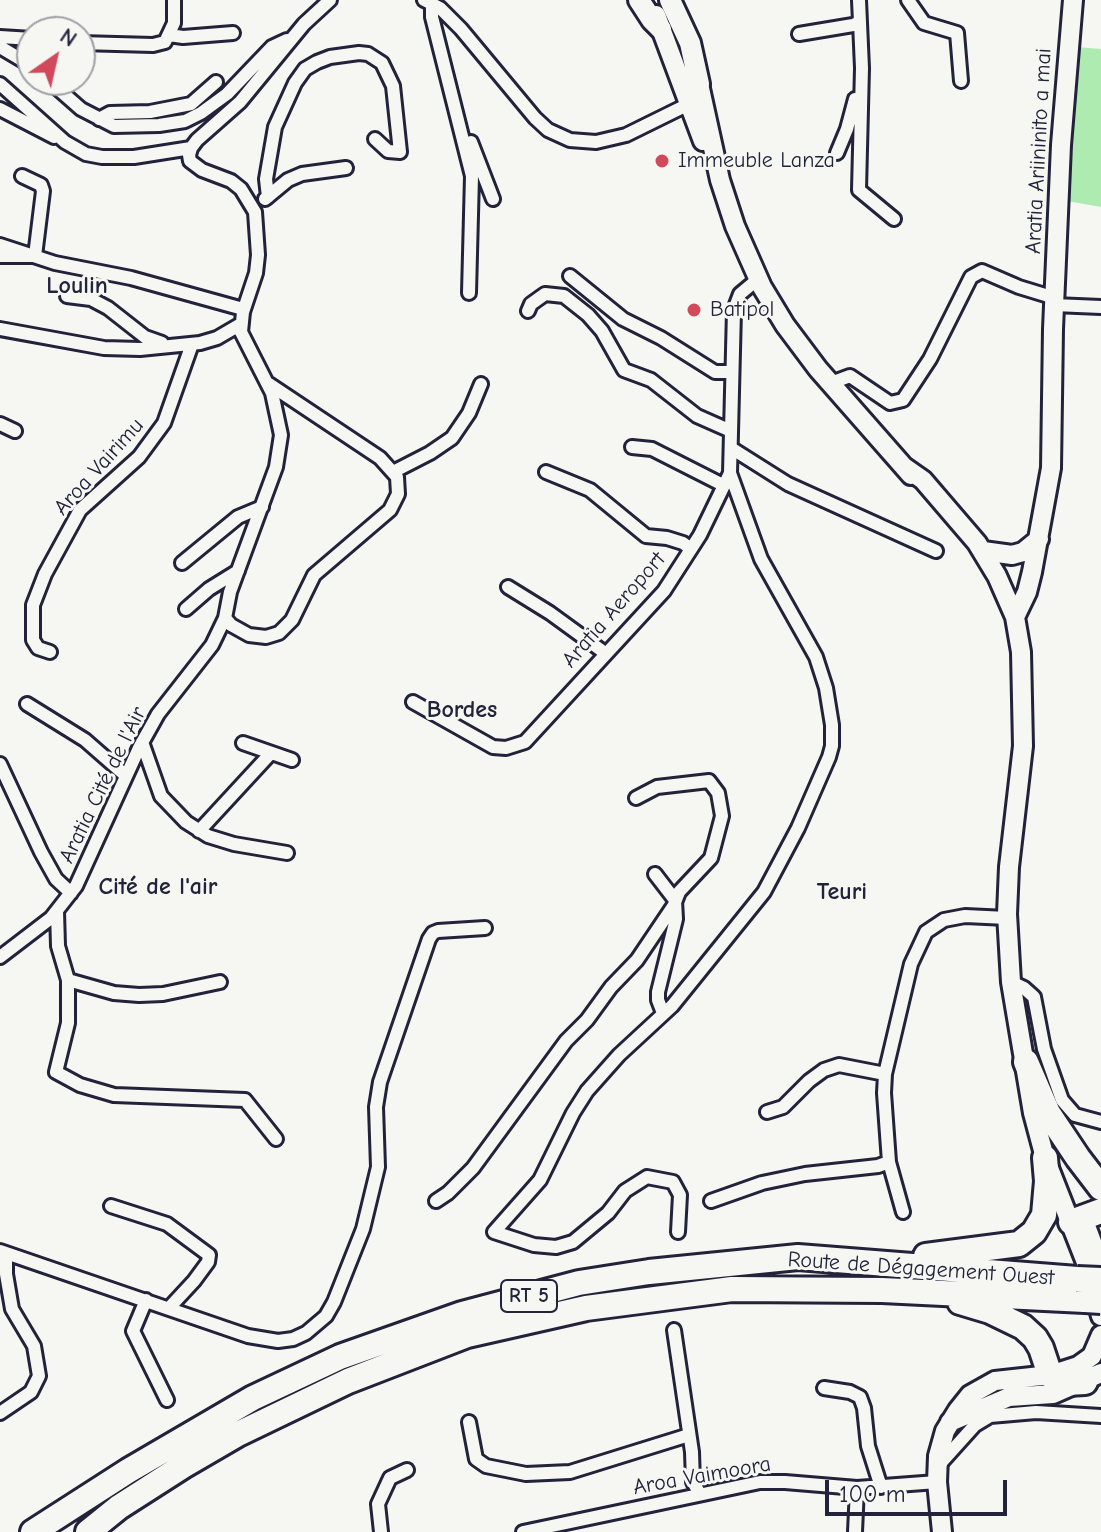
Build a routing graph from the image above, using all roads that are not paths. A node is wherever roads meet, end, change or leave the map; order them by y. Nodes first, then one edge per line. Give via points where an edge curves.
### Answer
1 (174, 0) edge
2 (330, 0) edge
3 (639, 0) edge
4 (649, 0) edge
5 (659, 0) edge
6 (670, 0) edge
7 (859, 0) edge
8 (1073, 0) edge
9 (428, 2) edge
10 (910, 2) edge
11 (859, 22) junction
12 (661, 29) junction
13 (233, 33) dead end
14 (799, 34) dead end
15 (169, 35) junction
16 (293, 38) junction
17 (96, 43) edge
18 (862, 75) junction
19 (961, 81) dead end
20 (216, 82) dead end
21 (0, 84) edge
22 (696, 95) junction
23 (66, 96) edge
24 (454, 97) junction
25 (0, 109) edge
26 (99, 119) junction
27 (375, 139) dead end
28 (65, 142) junction
29 (191, 148) junction
30 (837, 153) dead end
31 (346, 168) dead end
32 (22, 176) dead end
33 (268, 197) junction
34 (493, 199) dead end
35 (253, 208) junction
36 (894, 219) dead end
37 (0, 245) edge
38 (0, 256) edge
39 (35, 256) junction
40 (570, 276) dead end
41 (758, 279) junction
42 (469, 293) dead end
43 (67, 296) dead end
44 (1055, 302) junction
45 (1101, 307) edge
46 (243, 309) junction
47 (528, 311) dead end
48 (241, 324) junction
49 (0, 329) edge
50 (185, 345) junction
51 (732, 372) junction
52 (267, 383) junction
53 (831, 383) junction
54 (481, 384) dead end
55 (0, 424) edge
56 (15, 431) dead end
57 (731, 431) junction
58 (632, 447) dead end
59 (731, 448) junction
60 (903, 466) junction
61 (393, 472) junction
62 (546, 472) dead end
63 (726, 479) junction
64 (262, 507) junction
65 (1039, 539) junction
66 (691, 549) junction
67 (936, 551) dead end
68 (983, 551) junction
69 (1023, 552) junction
70 (182, 563) dead end
71 (238, 571) junction
72 (508, 587) dead end
73 (998, 590) junction
74 (186, 609) dead end
75 (1015, 617) junction
76 (225, 618) junction
77 (50, 652) dead end
78 (605, 653) junction
79 (1021, 678) junction
80 (413, 702) dead end
81 (27, 704) dead end
82 (142, 742) junction
83 (243, 743) dead end
84 (271, 753) junction
85 (292, 760) dead end
86 (0, 764) edge
87 (125, 775) junction
88 (636, 798) dead end
89 (199, 831) junction
90 (287, 853) dead end
91 (655, 874) dead end
92 (71, 893) junction
93 (675, 900) junction
94 (57, 911) junction
95 (1007, 918) junction
96 (485, 928) dead end
97 (0, 957) edge
98 (68, 980) junction
99 (220, 982) dead end
100 (1011, 982) junction
101 (663, 1013) junction
102 (1026, 1062) junction
103 (885, 1074) junction
104 (767, 1112) dead end
105 (1101, 1122) edge
106 (276, 1139) dead end
107 (1045, 1158) junction
108 (889, 1162) junction
109 (1101, 1188) edge
110 (436, 1201) dead end
111 (711, 1201) dead end
112 (111, 1206) dead end
113 (903, 1212) dead end
114 (1085, 1217) edge
115 (678, 1232) dead end
116 (3, 1252) edge
117 (798, 1257) junction
118 (1101, 1266) edge
119 (923, 1292) junction
120 (1093, 1295) edge
121 (146, 1300) junction
122 (169, 1308) junction
123 (674, 1330) dead end
124 (1101, 1335) edge
125 (1096, 1382) edge
126 (1051, 1385) junction
127 (824, 1388) dead end
128 (167, 1400) dead end
129 (0, 1413) edge
130 (1101, 1416) edge
131 (469, 1422) dead end
132 (689, 1435) junction
133 (407, 1470) dead end
134 (938, 1473) junction
135 (881, 1487) junction
136 (857, 1488) junction
137 (700, 1494) junction
138 (33, 1532) edge
139 (88, 1532) edge
140 (381, 1532) edge
141 (523, 1532) edge
142 (855, 1532) edge
143 (942, 1532) edge

1 - 15 street
2 - 16 street
3 - 12 main road
4 - 12 main road
5 - 22 main road
6 - 22 main road via 690,43
7 - 11 street
8 - 44 main road, Aratia Ariininito a mai
9 - 22 street via 461,29 535,118 570,140 596,142 626,135
9 - 24 street
10 - 19 street via 924,23 957,33
11 - 14 street
11 - 18 street
12 - 22 main road
13 - 15 street
15 - 17 street via 153,45
16 - 26 street via 272,47 227,94 185,121 123,127
16 - 29 street via 240,102
18 - 30 street
18 - 36 street via 859,190
20 - 26 street via 191,104 110,113
21 - 28 street
22 - 41 main road via 739,238
23 - 26 street
24 - 34 street
24 - 42 street via 472,176
25 - 28 street
27 - 33 street via 388,151 400,152 393,86 382,63 359,53 317,62 295,83 275,127
28 - 29 street via 86,154 118,158
29 - 35 street via 194,165 241,189
31 - 33 street via 302,174
32 - 39 street via 43,191
33 - 35 street
35 - 46 street, Aratia Cité de l'Air via 258,255
37 - 39 street
38 - 39 street
39 - 46 street
40 - 51 street via 623,319 715,372
41 - 51 street, Aratia Aeroport via 736,302
41 - 53 main road via 785,325
43 - 50 street via 91,299 155,342
44 - 45 street
44 - 53 street via 982,271 971,277 903,400 890,403 850,376
44 - 65 main road, Aratia Ariininito a mai via 1051,468
46 - 48 street, Aratia Cité de l'Air
47 - 57 street via 545,294 564,296 602,331 624,370 651,380 697,416
48 - 50 street via 217,338
48 - 52 street, Aratia Cité de l'Air via 245,343
49 - 50 street via 104,348
50 - 77 street, Aroa Vairimu via 164,423 139,457 80,510 45,574 33,605 33,640
51 - 57 street, Aratia Aeroport
52 - 61 street
52 - 64 street, Aratia Cité de l'Air via 280,421 281,446
53 - 60 main road
54 - 61 street via 452,438
55 - 56 street
57 - 59 street, Aratia Aeroport
58 - 63 street via 652,449
59 - 63 street, Aratia Aeroport
59 - 67 street via 788,484
60 - 68 main road via 951,509
60 - 73 main road
61 - 76 street via 399,483 390,510 314,575 287,628 273,637 257,637
62 - 66 street via 590,490 646,536
63 - 66 street, Aratia Aeroport
63 - 101 street via 765,568 816,657 826,688 832,746 764,892
64 - 70 street via 238,517
64 - 71 street, Aratia Cité de l'Air
65 - 69 main road
65 - 75 main road, Aratia Ariininito a mai via 1027,592
66 - 78 street, Aratia Aeroport via 664,591
68 - 69 main road
68 - 73 main road
69 - 73 main road
71 - 74 street
71 - 76 street, Aratia Cité de l'Air
72 - 78 street
73 - 75 main road
73 - 79 main road
75 - 79 main road
76 - 82 street, Aratia Cité de l'Air via 212,645
78 - 80 street, Aratia Aeroport via 525,742 506,748 493,747
79 - 95 main road via 1023,746
81 - 87 street via 85,740
82 - 87 street, Aratia Cité de l'Air
82 - 89 street via 161,796
83 - 84 street
84 - 85 street
84 - 89 street
86 - 92 street via 41,852
87 - 92 street, Aratia Cité de l'Air
88 - 93 street via 657,787 709,781 718,793 722,816 711,858
89 - 90 street via 234,844
91 - 93 street
92 - 94 street, Aratia Cité de l'Air
93 - 101 street via 676,919 658,992
93 - 110 street via 637,960 566,1041 473,1168
94 - 97 street, Aratia Cité de l'Air
94 - 98 street via 58,946
95 - 100 main road
95 - 103 street via 954,917 926,932 906,981
96 - 122 street via 433,933 424,951 380,1082 372,1198 326,1316 306,1333 278,1341
98 - 99 street via 139,995
98 - 106 street via 68,1023 56,1072 114,1095 245,1100
100 - 102 main road
100 - 105 street via 1034,997 1062,1100 1075,1115
101 - 115 street via 587,1091 540,1180 494,1232 534,1245 573,1242 625,1191 647,1177 673,1182 680,1195
102 - 107 main road
102 - 109 highway via 1048,1113
102 - 114 main road
103 - 104 street via 839,1065 809,1081 783,1107
103 - 108 street
107 - 114 main road
107 - 117 highway via 1044,1215 1019,1244 913,1258
108 - 111 street via 762,1183
108 - 113 street
112 - 122 street via 167,1224 209,1255
114 - 118 main road
114 - 120 main road
116 - 121 street
116 - 129 street via 12,1309 34,1346 39,1376 31,1392
117 - 120 highway, Route de Dégagement Ouest / RT 5
117 - 138 highway, Route de Dégagement Ouest / RT 5 via 579,1283 462,1314 340,1357 253,1398
119 - 120 highway, Route de Dégagement Ouest / RT 5
119 - 126 highway via 990,1311 1023,1327 1041,1348
119 - 139 highway, Route de Dégagement Ouest / RT 5 via 732,1289 586,1308 467,1335 348,1381 238,1434
121 - 122 street
121 - 128 street via 133,1331
123 - 132 street
124 - 126 main road via 1092,1356
125 - 126 highway
126 - 134 main road via 949,1423
127 - 135 street via 860,1397
130 - 134 street via 990,1416 975,1425
131 - 132 street via 476,1459 526,1474 570,1472
132 - 137 street via 693,1482
133 - 140 street via 390,1478 378,1504
134 - 135 street, Aroa Vaimoora
134 - 143 main road
135 - 136 street, Aroa Vaimoora
136 - 137 street, Aroa Vaimoora via 775,1481
136 - 142 street
137 - 141 street, Aroa Vaimoora

